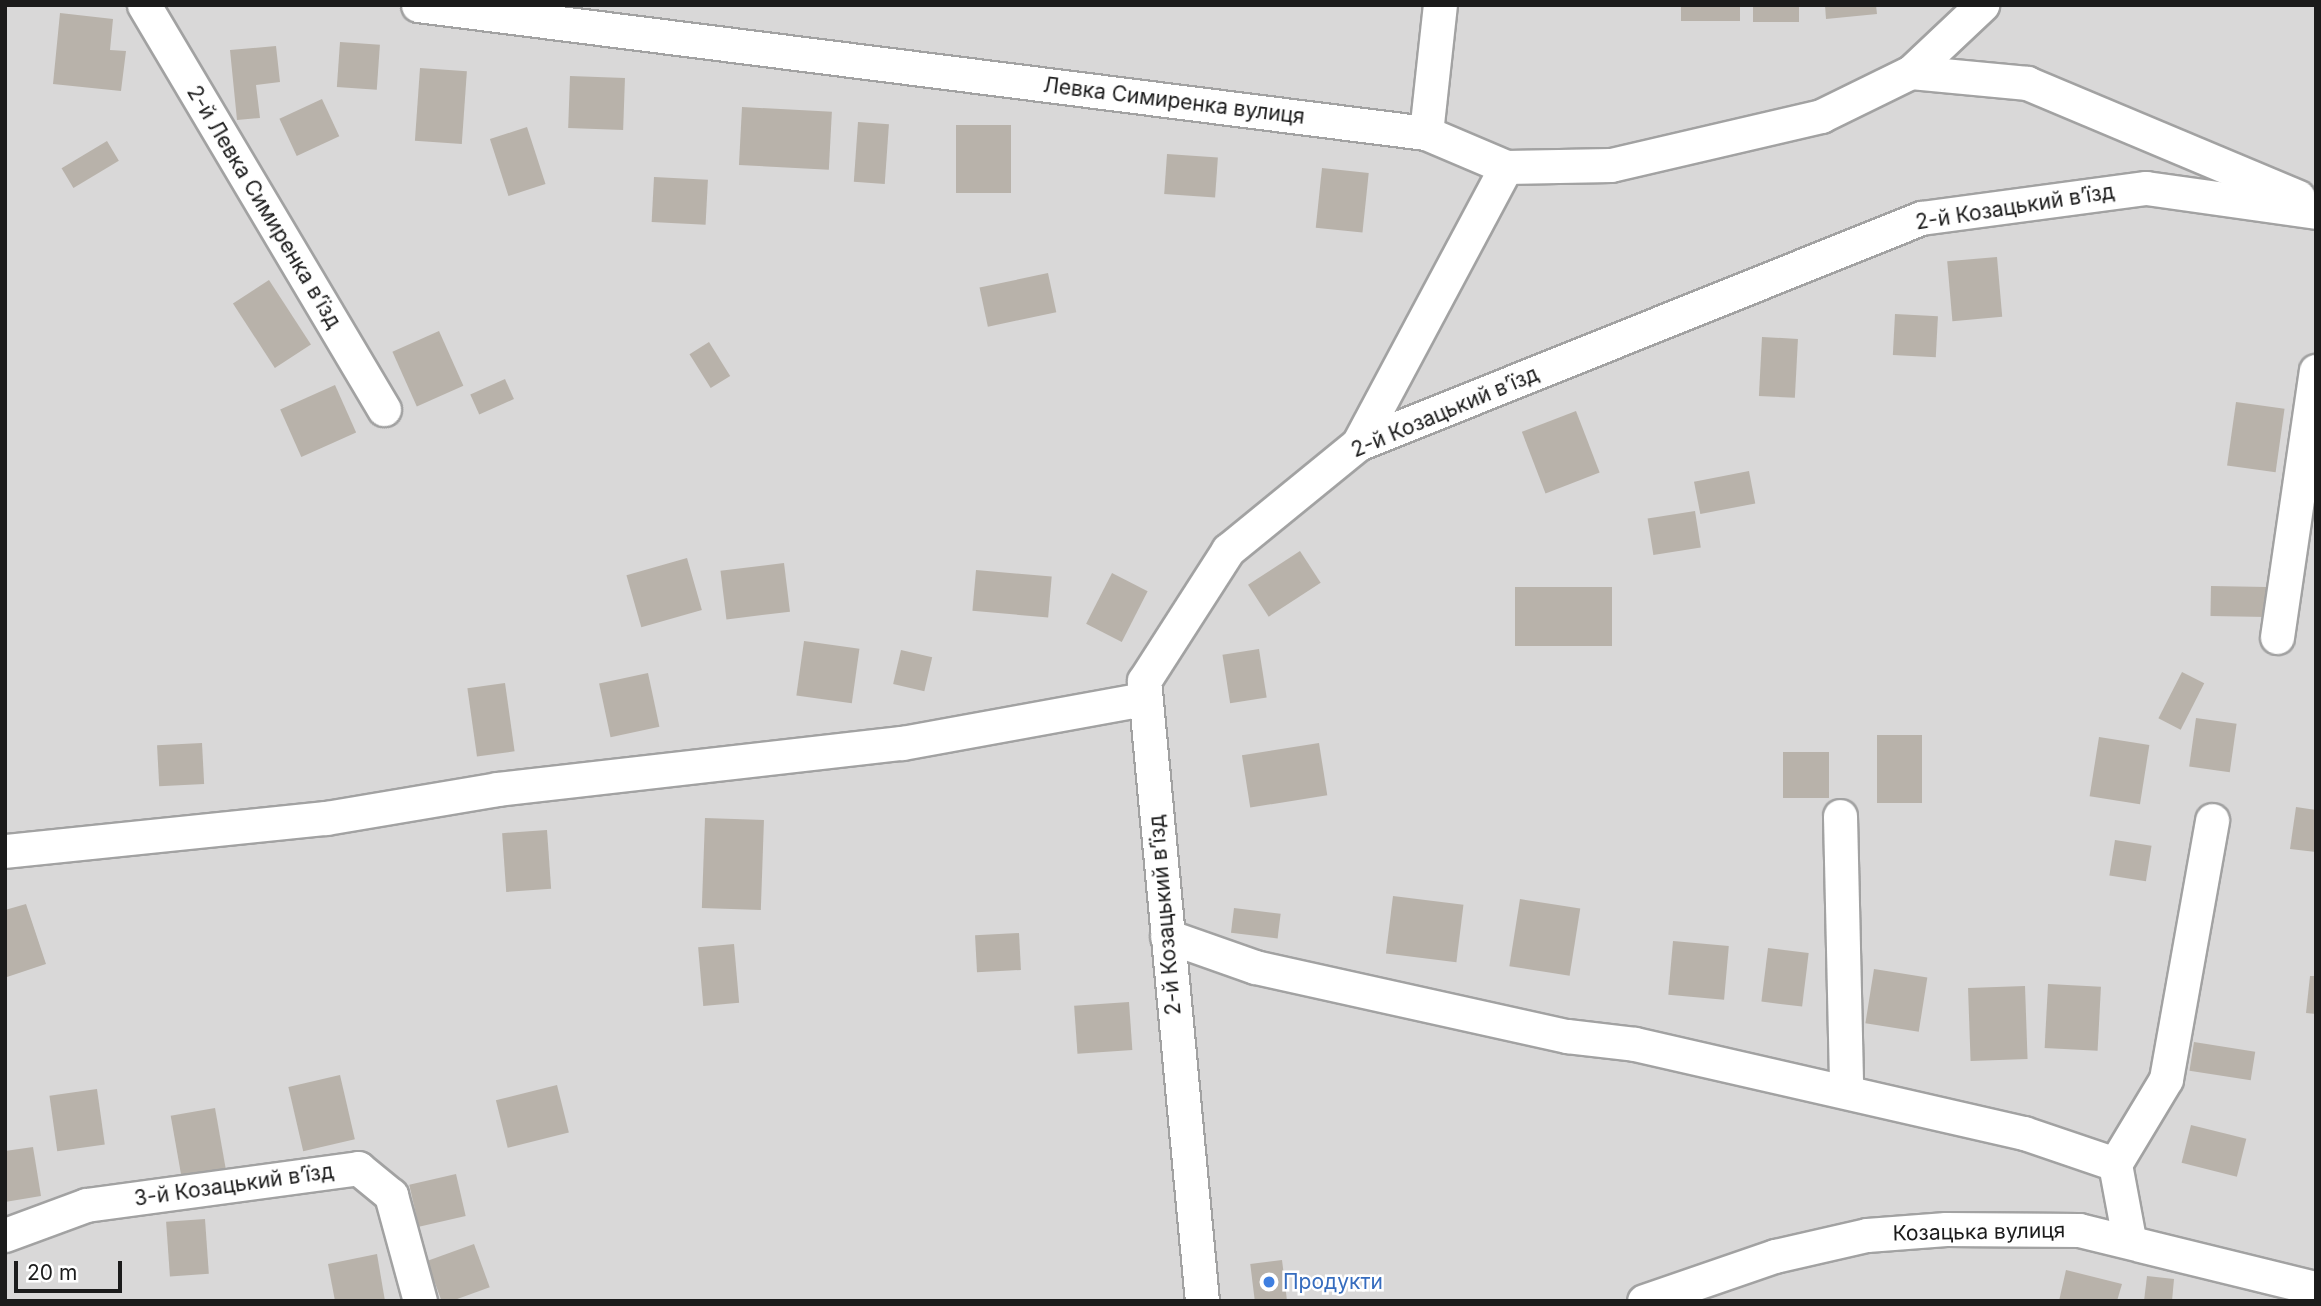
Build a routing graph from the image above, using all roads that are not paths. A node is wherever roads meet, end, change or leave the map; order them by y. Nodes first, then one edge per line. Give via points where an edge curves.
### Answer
1 (144, 5) edge
2 (418, 5) edge
3 (1440, 5) edge
4 (1982, 5) edge
5 (1911, 72) junction
6 (1426, 133) junction
7 (1506, 167) junction
8 (2316, 205) edge
9 (2316, 212) edge
10 (2316, 371) edge
11 (384, 410) dead end
12 (1358, 444) junction
13 (2277, 637) dead end
14 (1144, 699) junction
15 (1840, 817) dead end
16 (2212, 820) dead end
17 (5, 851) edge
18 (1167, 936) junction
19 (1846, 1090) junction
20 (2115, 1164) junction
21 (5, 1235) edge
22 (2129, 1239) junction
23 (2316, 1288) edge
24 (420, 1301) edge
25 (1202, 1301) edge
26 (1644, 1301) edge

1 - 11 street, 2-й Левка Симиренка в’їзд
2 - 6 street, Левка Симиренка вулиця
3 - 6 street
4 - 5 street
5 - 7 street, Левка Симиренка вулиця via 1821,116 1611,165
5 - 8 street via 2027,83
6 - 7 street, Левка Симиренка вулиця
7 - 12 street
9 - 12 street, 2-й Козацький в’їзд via 2146,188 1922,218
10 - 13 street
12 - 14 street, 2-й Козацький в’їзд via 1228,550 1144,681
14 - 17 street via 902,743 497,789 326,818
14 - 18 street, 2-й Козацький в’їзд
15 - 19 street
16 - 20 street via 2166,1079
18 - 19 street via 1255,967
18 - 25 street, 2-й Козацький в’їзд
19 - 20 street via 2024,1133
20 - 22 street
21 - 24 street, 3-й Козацький в’їзд via 86,1205 358,1168 391,1195
22 - 23 street, Козацька вулиця
22 - 26 street, Козацька вулиця via 2079,1230 1867,1235 1775,1256

